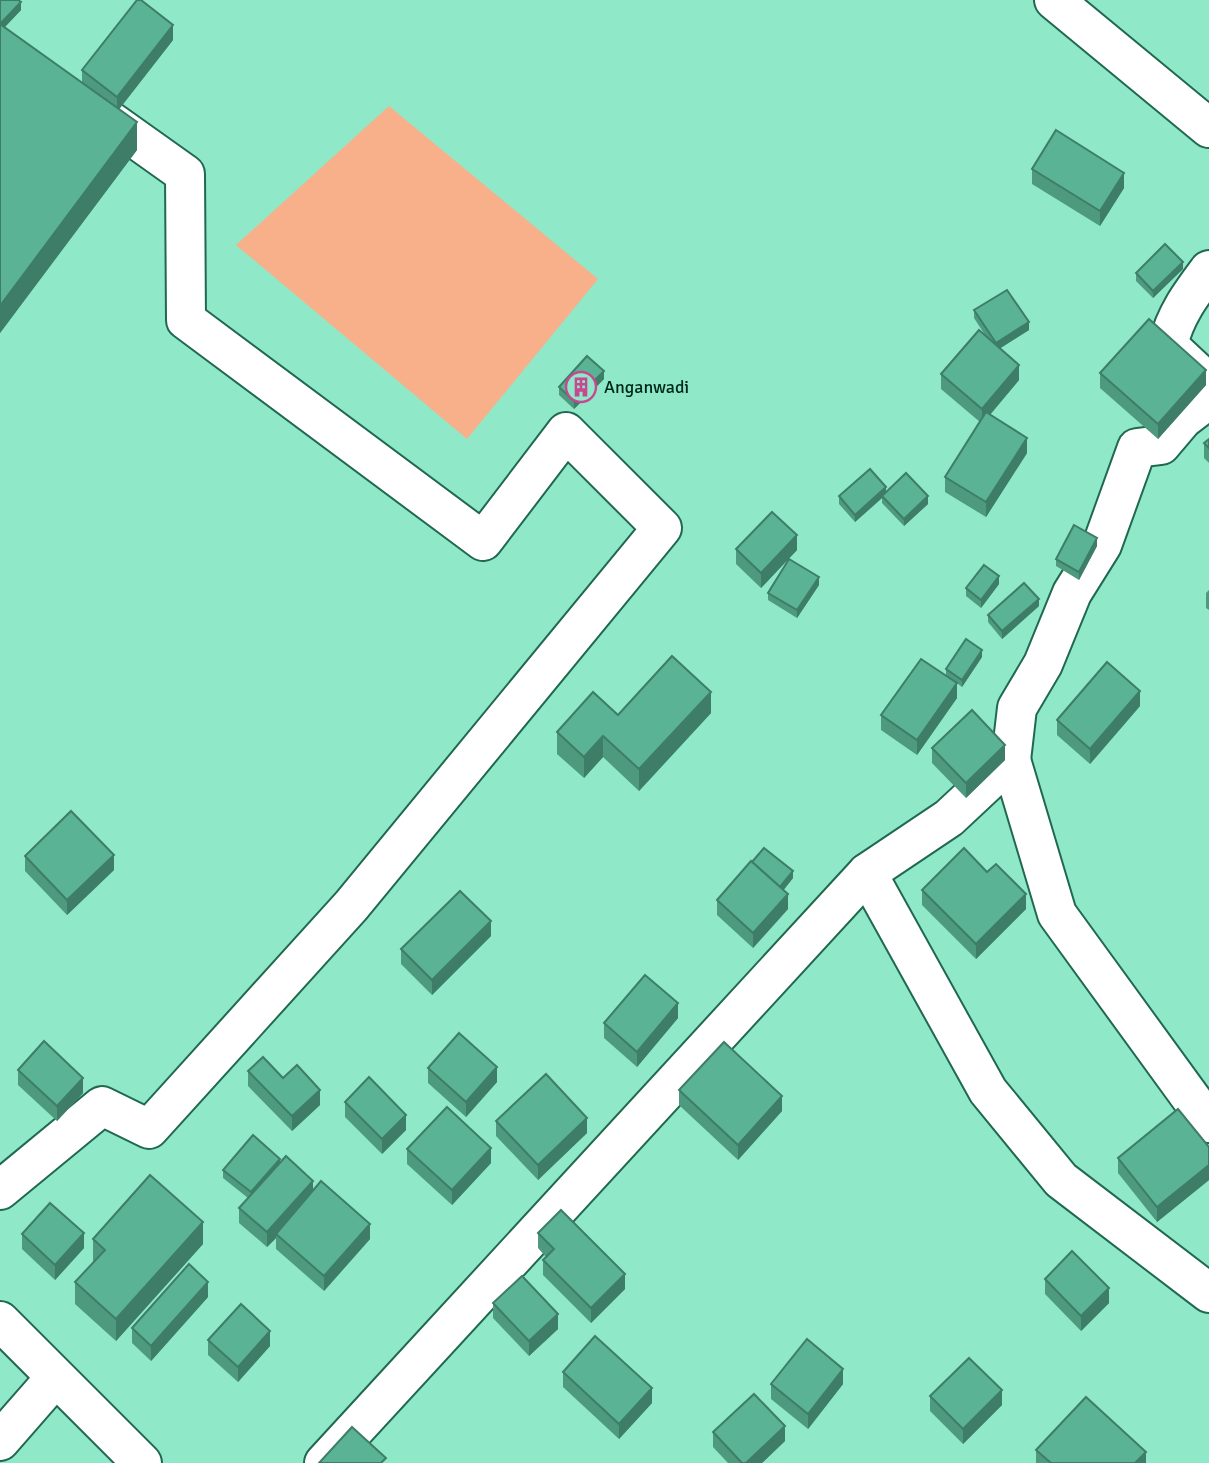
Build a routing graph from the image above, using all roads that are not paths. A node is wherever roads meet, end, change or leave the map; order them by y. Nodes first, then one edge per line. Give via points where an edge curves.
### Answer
1 (1054, 0) edge
2 (65, 88) edge
3 (1209, 128) edge
4 (1209, 270) edge
5 (1209, 383) edge
6 (1209, 400) edge
7 (1010, 760) junction
8 (867, 873) junction
9 (1209, 1123) edge
10 (0, 1190) edge
11 (1209, 1293) edge
12 (0, 1321) edge
13 (55, 1378) junction
14 (0, 1441) edge
15 (142, 1463) edge
16 (324, 1463) edge

1 - 3 street
2 - 10 street via 185,174 186,320 472,533 483,541 566,432 662,528 351,906 149,1129 102,1105
4 - 5 street via 1182,307 1168,345
6 - 7 street via 1183,419 1161,445 1137,448 1102,545 1072,593 1043,664 1017,708
7 - 8 street via 949,818
7 - 9 street via 1057,914
8 - 11 street via 988,1091 1061,1180
8 - 16 street
12 - 13 street
13 - 14 street
13 - 15 street

